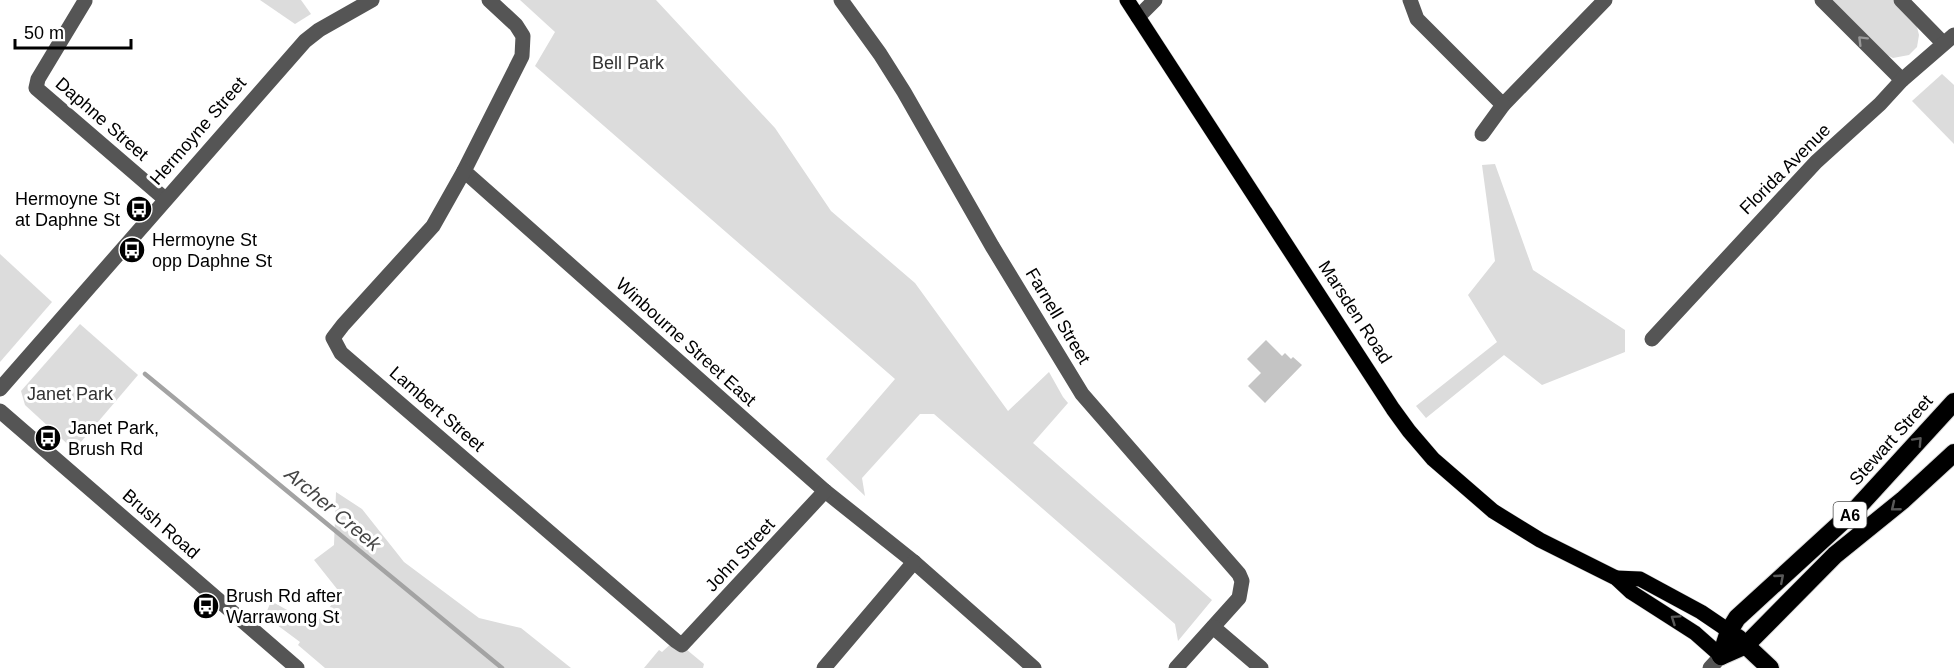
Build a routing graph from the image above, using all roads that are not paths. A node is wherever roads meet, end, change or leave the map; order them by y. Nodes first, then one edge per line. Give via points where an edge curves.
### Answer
1 (372, 0) edge
2 (489, 0) edge
3 (841, 0) edge
4 (1127, 0) edge
5 (1155, 0) edge
6 (1410, 0) edge
7 (1605, 0) edge
8 (1822, 0) edge
9 (1901, 0) edge
10 (85, 1) edge
11 (1138, 17) junction
12 (1949, 39) edge
13 (1902, 80) junction
14 (1503, 105) junction
15 (1482, 134) dead end
16 (464, 171) junction
17 (165, 199) junction
18 (1652, 339) dead end
19 (0, 389) edge
20 (1954, 402) edge
21 (0, 411) edge
22 (1954, 453) edge
23 (825, 491) junction
24 (914, 562) junction
25 (1616, 578) junction
26 (1213, 627) junction
27 (1729, 631) junction
28 (682, 645) joint
29 (1746, 645) junction
30 (1721, 664) edge
31 (297, 668) edge
32 (824, 668) edge
33 (1034, 668) edge
34 (1176, 668) edge
35 (1261, 668) edge
36 (1770, 668) edge

1 - 17 street, Hermoyne Street via 305,41
2 - 16 street via 523,36 522,56
3 - 26 street, Farnell Street via 886,63 1082,394 1239,574 1239,598
4 - 11 main road, Marsden Road
5 - 11 street
6 - 14 street via 1416,19
7 - 14 street
13 -> 8 street
9 - 12 street
10 - 17 street, Daphne Street via 36,87
11 - 25 main road, Marsden Road via 1409,431 1452,477 1493,511
12 - 13 street, Florida Avenue
13 - 18 street, Florida Avenue via 1797,182
14 - 15 street
16 - 23 street, Winbourne Street East
16 - 28 street, Lambert Street via 433,226 333,338 341,353
17 - 19 street, Hermoyne Street
27 -> 20 highway, Stewart Street / A6 via 1737,618 1856,509
21 - 31 street, Brush Road
22 -> 29 highway, A6 via 1835,555
23 - 24 street, Winbourne Street East
23 - 28 street, John Street
24 - 32 street
24 - 33 street, Winbourne Street East
25 - 27 main road, Marsden Road via 1640,579
30 -> 25 main road, Marsden Road via 1695,633
26 - 34 street
26 - 35 street
27 - 29 highway, Marsden Road
27 - 30 highway, A6
29 - 30 highway, A6
29 - 36 highway, Marsden Road

